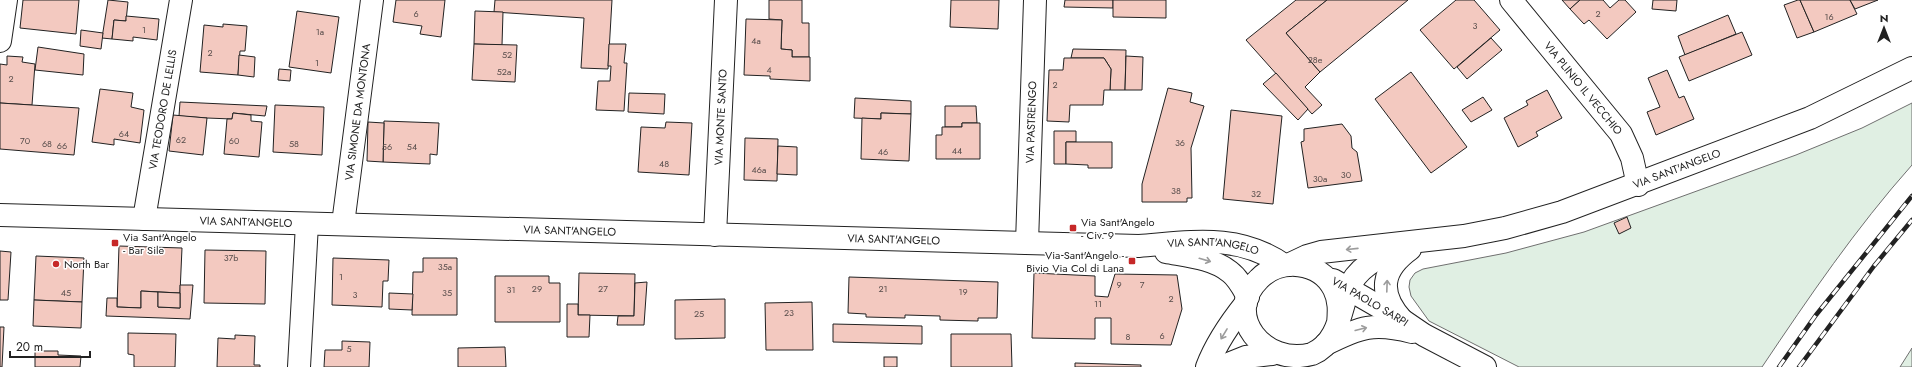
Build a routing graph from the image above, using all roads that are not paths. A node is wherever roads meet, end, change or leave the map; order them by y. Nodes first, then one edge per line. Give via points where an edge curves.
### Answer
1 (6, 0) edge
2 (181, 0) edge
3 (372, 0) edge
4 (726, 0) edge
5 (1035, 0) edge
6 (1511, 0) edge
7 (0, 41) edge
8 (1912, 68) edge
9 (1638, 185) junction
10 (0, 215) edge
11 (144, 219) junction
12 (307, 224) junction
13 (342, 224) junction
14 (715, 235) junction
15 (1432, 240) junction
16 (1027, 243) junction
17 (1139, 246) junction
18 (1412, 248) junction
19 (1286, 265) junction
20 (1315, 270) junction
21 (1348, 289) junction
22 (1247, 300) junction
23 (1402, 320) junction
24 (1338, 325) junction
25 (1424, 335) junction
26 (1326, 344) junction
27 (1272, 354) junction
28 (299, 367) edge
29 (1207, 367) edge
30 (1221, 367) edge
31 (1485, 367) edge

1 - 7 street
2 - 11 street, VIA TEODORO DE LELLIS
3 - 13 street, VIA SIMONE DA MONTONA
4 - 14 street, VIA MONTE SANTO
5 - 16 street, VIA PASTRENGO
6 - 9 street, VIA PLINIO IL VECCHIO via 1621,134 1632,158
8 - 9 street, VIA SANT'ANGELO via 1810,118
9 - 15 street, VIA SANT'ANGELO via 1562,212 1512,226
10 - 11 street, VIA SANT'ANGELO
11 - 12 street, VIA SANT'ANGELO
12 - 13 street, VIA SANT'ANGELO
12 - 28 street
13 - 14 street, VIA SANT'ANGELO
14 - 16 street, VIA SANT'ANGELO
15 - 18 street, VIA SANT'ANGELO
15 -> 19 street, VIA SANT'ANGELO via 1321,252
16 - 17 street, VIA SANT'ANGELO
17 - 19 street, VIA SANT'ANGELO via 1200,241 1226,243 1268,254
17 -> 22 street, VIA SANT'ANGELO via 1214,263 1230,272 1240,283
18 - 21 street, VIA SANT'ANGELO via 1377,258 1361,271
23 -> 18 street via 1391,307 1386,282 1390,269 1398,257
19 - 20 street, VIA SANT'ANGELO via 1301,265
19 - 22 street, VIA SANT'ANGELO via 1262,275 1255,282
20 - 21 street, VIA PAOLO SARPI
20 - 24 street, VIA SANT'ANGELO via 1326,278 1338,299
21 - 23 street, VIA PAOLO SARPI
21 - 24 street, VIA SANT'ANGELO
22 - 27 street, VIA SANT'ANGELO via 1245,316 1249,331 1257,343
22 -> 29 street via 1212,353
23 - 25 street, VIA PAOLO SARPI
24 - 26 street, VIA SANT'ANGELO
26 -> 25 street, VIA PAOLO SARPI via 1350,332 1377,326 1396,327
25 - 31 street, VIA PAOLO SARPI
26 - 27 street, VIA SANT'ANGELO via 1303,357 1291,358
27 - 30 street via 1246,357

